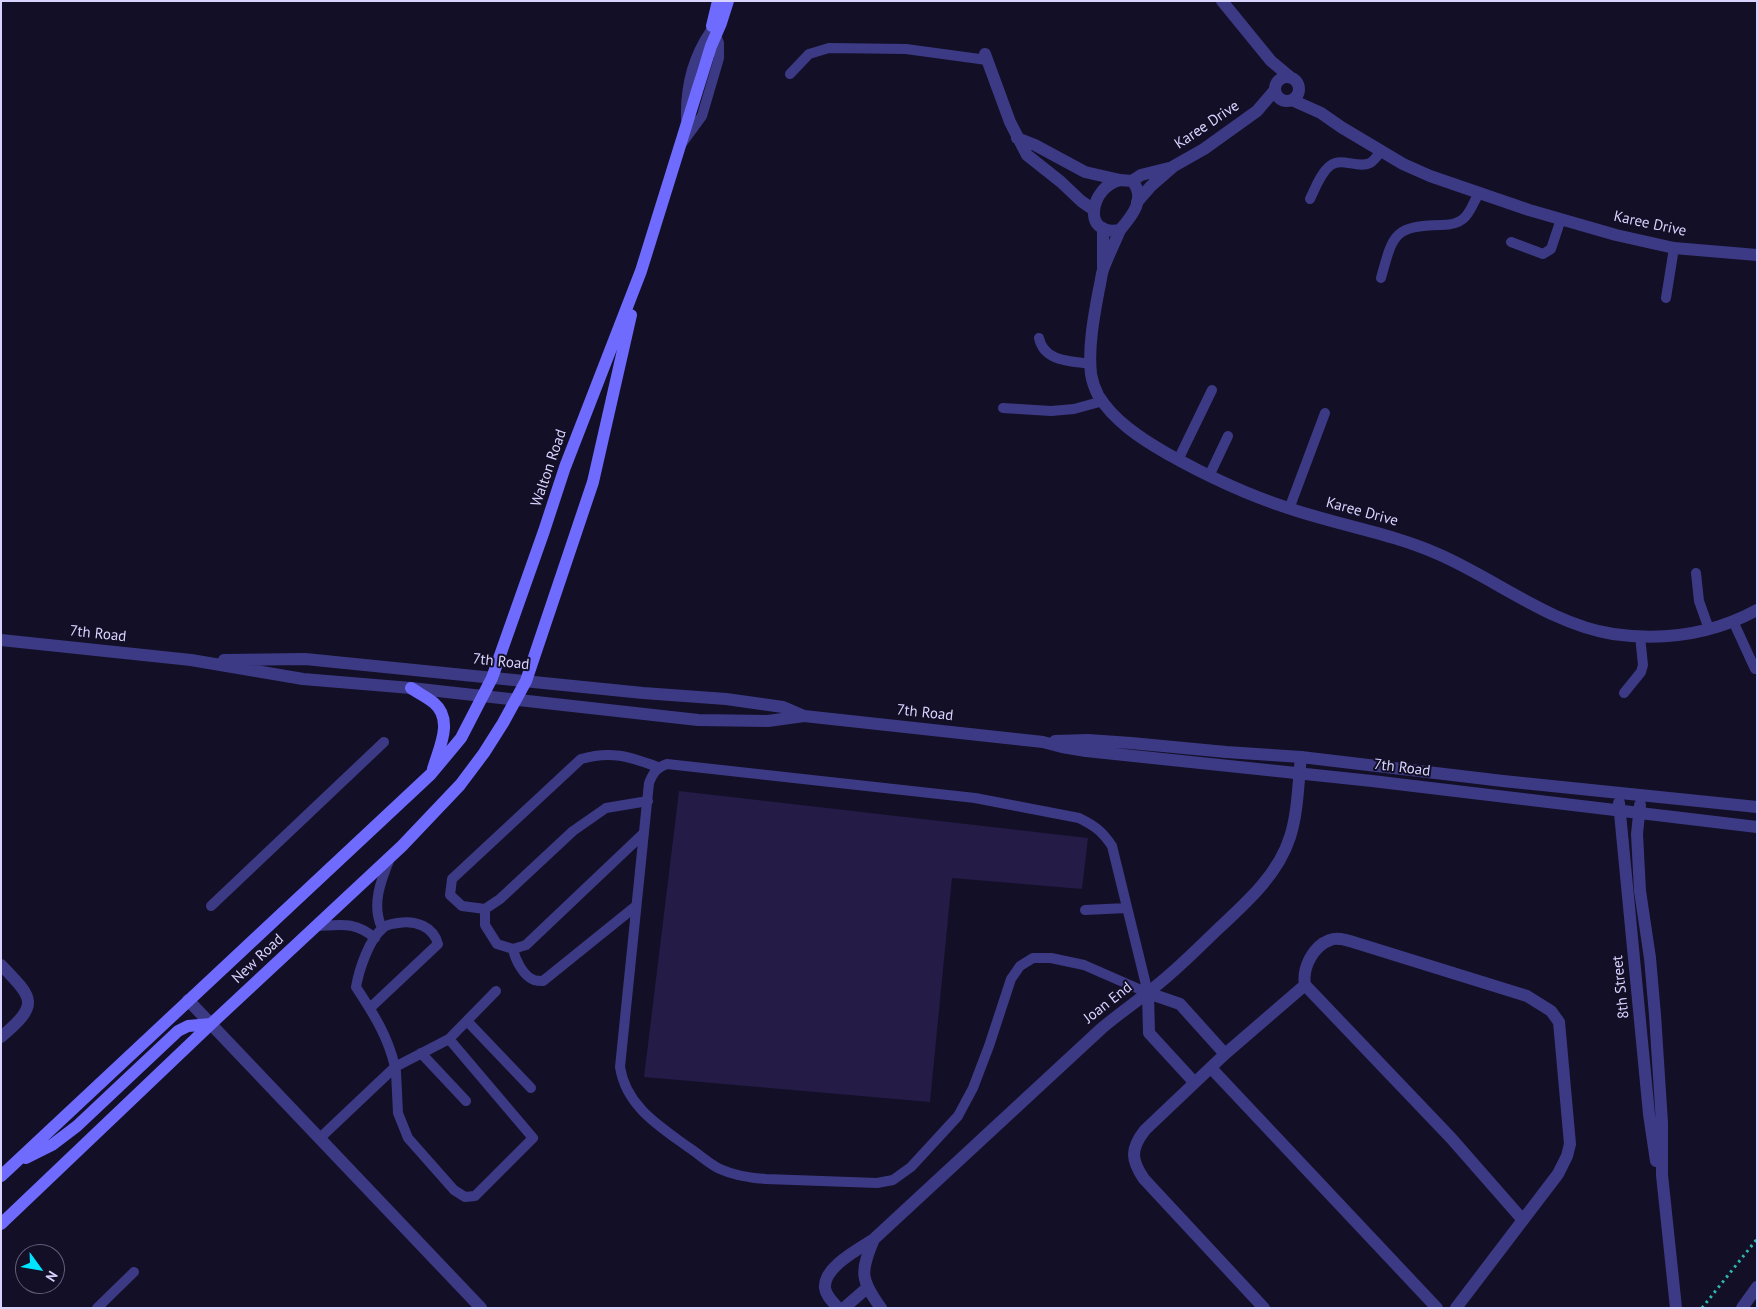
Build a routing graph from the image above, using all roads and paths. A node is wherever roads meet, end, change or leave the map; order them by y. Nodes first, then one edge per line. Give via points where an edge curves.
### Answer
1 (718, 1) edge
2 (728, 1) edge
3 (1222, 1) edge
4 (712, 37) junction
5 (986, 57) joint
6 (790, 74) dead end
7 (1280, 83) junction
8 (1299, 86) junction
9 (1288, 101) junction
10 (1257, 111) junction
11 (1321, 113) junction
12 (1017, 138) junction
13 (681, 145) junction
14 (1381, 152) junction
15 (1071, 165) junction
16 (1174, 166) junction
17 (1126, 181) junction
18 (1061, 182) junction
19 (1478, 193) junction
20 (1310, 199) dead end
21 (1137, 202) junction
22 (1094, 210) junction
23 (1561, 219) junction
24 (1103, 228) junction
25 (1120, 230) junction
26 (1511, 242) dead end
27 (1674, 248) junction
28 (1757, 255) edge
29 (1103, 268) junction
30 (641, 271) junction
31 (1380, 278) dead end
32 (1666, 298) dead end
33 (1039, 338) dead end
34 (1091, 364) junction
35 (1212, 390) dead end
36 (1103, 401) junction
37 (1002, 408) dead end
38 (1325, 413) dead end
39 (1228, 436) dead end
40 (1178, 460) junction
41 (1209, 476) junction
42 (1289, 509) junction
43 (1696, 573) dead end
44 (1757, 610) edge
45 (1734, 621) junction
46 (1709, 629) junction
47 (1640, 636) junction
48 (1, 640) edge
49 (191, 660) junction
50 (1755, 669) dead end
51 (492, 678) junction
52 (526, 681) junction
53 (411, 688) junction
54 (1624, 693) dead end
55 (483, 696) junction
56 (516, 700) junction
57 (804, 716) junction
58 (384, 742) dead end
59 (1043, 742) junction
60 (1301, 757) junction
61 (658, 767) junction
62 (1299, 772) junction
63 (432, 774) junction
64 (1619, 794) junction
65 (1642, 796) junction
66 (648, 801) junction
67 (1757, 807) edge
68 (1620, 811) junction
69 (1638, 813) junction
70 (1757, 827) edge
71 (644, 833) junction
72 (390, 857) junction
73 (211, 906) dead end
74 (636, 906) junction
75 (1128, 908) junction
76 (485, 909) junction
77 (1085, 910) dead end
78 (316, 926) junction
79 (382, 928) junction
80 (375, 938) junction
81 (513, 949) junction
82 (1, 965) edge
83 (1305, 985) junction
84 (496, 991) dead end
85 (1148, 993) junction
86 (188, 1000) junction
87 (370, 1008) junction
88 (468, 1022) junction
89 (211, 1024) junction
90 (1, 1037) edge
91 (449, 1039) junction
92 (420, 1053) junction
93 (1225, 1054) junction
94 (395, 1067) junction
95 (1211, 1068) junction
96 (1194, 1082) junction
97 (531, 1088) dead end
98 (466, 1101) dead end
99 (320, 1138) junction
100 (14, 1163) junction
101 (1662, 1175) junction
102 (1, 1176) edge
103 (1522, 1219) junction
104 (1, 1224) edge
105 (874, 1239) junction
106 (1757, 1239) edge
107 (134, 1272) dead end
108 (1757, 1287) edge
109 (867, 1288) junction
110 (96, 1308) edge
111 (481, 1308) edge
112 (838, 1308) edge
113 (844, 1308) edge
114 (881, 1308) edge
115 (1264, 1308) edge
116 (1437, 1308) edge
117 (1456, 1308) edge
118 (1676, 1308) edge
119 (1702, 1308) edge
120 (1742, 1308) edge

1 - 4 main road, Walton Road
2 - 4 main road, Walton Road
3 - 7 street via 1272,61
4 - 13 main road, Walton Road
4 - 13 lane via 719,43 719,58 702,116
5 - 6 lane via 829,48 809,54
5 - 12 street
7 - 8 street via 1293,78
7 - 9 street via 1276,96
7 - 10 street, Karee Drive
8 - 9 street via 1299,92
8 - 11 street, Karee Drive
9 - 10 street, Karee Drive
9 - 11 street, Karee Drive
10 - 16 street, Karee Drive
11 - 14 street, Karee Drive
12 - 15 street
12 - 18 street via 1027,155
13 - 30 main road, Walton Road
14 - 19 street, Karee Drive via 1430,176
14 - 20 lane via 1367,164 1332,164
15 - 17 street via 1085,172
15 - 18 street
16 - 17 street, Karee Drive
16 - 21 street, Karee Drive
17 - 21 street via 1139,191
17 - 22 street via 1109,183 1099,195
18 - 22 street
19 - 23 street, Karee Drive
19 - 31 lane via 1465,218 1458,223 1415,226 1402,232 1390,246
21 - 25 street
22 - 24 street via 1097,225
23 - 26 lane via 1547,253
23 - 27 street, Karee Drive
24 - 25 street
24 - 29 street, Karee Drive
25 - 29 street, Karee Drive
27 - 28 street, Karee Drive
27 - 32 lane
29 - 34 street, Karee Drive
30 - 51 main road, Walton Road via 565,467
30 - 52 main road, Walton Road via 593,482
33 - 34 lane via 1041,348 1052,356
34 - 36 street, Karee Drive via 1091,375
35 - 40 lane
36 - 37 lane via 1051,411
36 - 40 street, Karee Drive via 1128,428
38 - 42 lane
39 - 41 lane
40 - 41 street, Karee Drive
41 - 42 street, Karee Drive via 1246,494
42 - 47 street, Karee Drive via 1410,543 1440,555 1547,611 1589,628
43 - 46 lane
44 - 45 street, Karee Drive
45 - 46 street, Karee Drive
45 - 50 lane
46 - 47 street, Karee Drive via 1667,636
47 - 54 lane via 1643,665
48 - 49 street, 7th Road
49 - 51 street, 7th Road via 305,659
49 - 53 street, 7th Road via 303,679
51 - 52 street, 7th Road
51 - 55 main road, Walton Road
52 - 56 main road, Walton Road
52 - 57 street, 7th Road via 753,703 784,707
53 - 55 street, 7th Road
53 - 63 main road via 433,702 444,717 444,731
55 - 56 street, 7th Road
55 - 63 main road, New Road via 461,738
56 - 57 street, 7th Road via 698,720 768,721
56 - 72 main road, New Road via 460,785
57 - 59 street, 7th Road
58 - 73 lane
59 - 60 street, 7th Road via 1097,741
59 - 62 street, 7th Road via 1086,751
60 - 62 street, Joan End
60 - 64 street, 7th Road
61 - 66 lane via 650,783
61 - 75 lane via 676,764 975,798 1079,818 1104,834 1112,846
61 - 76 lane via 628,756 596,755 581,759 452,878 450,895 462,906
62 - 68 street, 7th Road
62 - 85 street, Joan End via 1290,838 1273,872 1246,903
63 - 86 main road, New Road
64 - 65 street, 7th Road
64 - 68 street, 8th Street
65 - 67 street, 7th Road
65 - 69 street, 8th Street
66 - 71 lane
66 - 76 lane via 606,808 573,831
68 - 69 street, 7th Road
68 - 101 street, 8th Street via 1648,1114 1656,1162
69 - 70 street, 7th Road
69 - 101 street, 8th Street via 1636,834 1640,891 1655,1015
71 - 74 lane
71 - 81 lane via 526,945
72 - 78 main road, New Road
72 - 79 lane via 376,909
74 - 81 lane via 543,982 534,980 525,972
74 - 85 lane via 620,1068 622,1080 630,1098 650,1119 719,1169 748,1178 877,1183 893,1180 911,1167 958,1116 976,1080 1012,978 1020,966 1033,958 1051,958 1084,966
75 - 77 lane
75 - 85 lane
76 - 81 lane via 485,925 497,944
78 - 80 lane via 353,925
78 - 89 main road, New Road
79 - 80 lane
79 - 87 lane via 406,922 419,923 438,944
80 - 87 lane via 356,987
82 - 90 street via 22,986 28,1001 21,1020
83 - 93 street
83 - 103 street via 1451,1138
83 - 103 street via 1305,971 1318,947 1331,939 1344,939 1527,996 1551,1011 1559,1022 1561,1033 1570,1144 1558,1174
84 - 88 lane
85 - 93 street via 1180,1004
85 - 96 street via 1150,1033
85 - 105 street, Joan End via 1102,1028
86 - 89 street
86 - 100 main road, New Road
87 - 94 lane via 391,1048
88 - 91 lane
88 - 97 lane
89 - 99 street
89 - 100 main road via 178,1030 77,1126 52,1145
89 - 104 main road, New Road
91 - 92 lane
91 - 94 lane via 533,1138 475,1196 465,1197 454,1190 408,1138 398,1113
92 - 94 lane
92 - 98 lane
93 - 95 street
94 - 99 lane
95 - 96 street
95 - 116 street
96 - 115 street via 1135,1142 1136,1167
99 - 111 street
100 - 102 main road, New Road
101 - 118 street, 8th Street
103 - 117 street
105 - 109 street via 865,1261
105 - 112 street via 849,1254 828,1277 825,1287
106 - 119 path
107 - 110 lane
108 - 120 street
109 - 113 street
109 - 114 street

